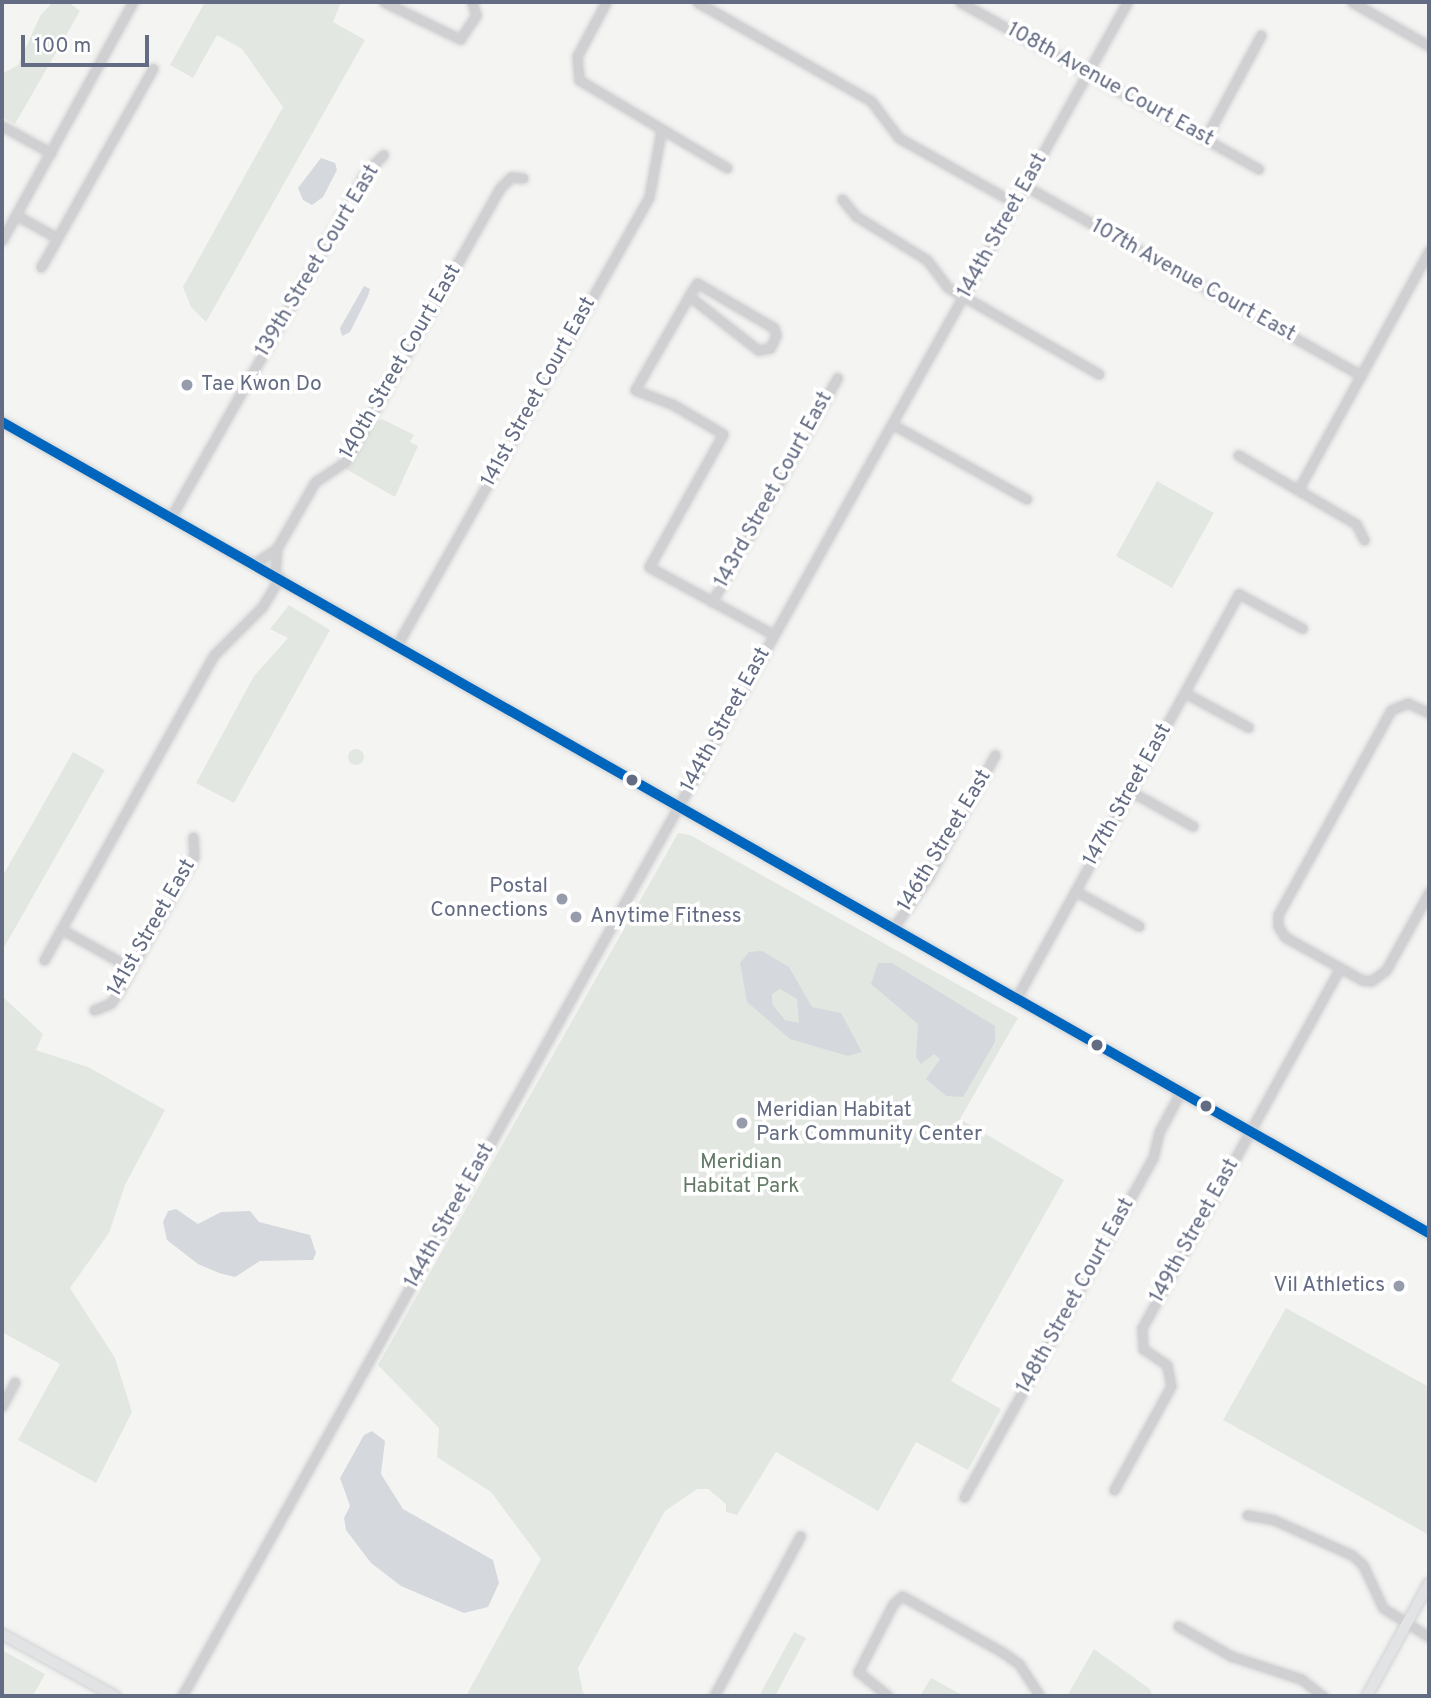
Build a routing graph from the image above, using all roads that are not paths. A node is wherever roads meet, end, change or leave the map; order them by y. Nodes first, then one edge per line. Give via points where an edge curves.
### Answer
1 (133, 2) edge
2 (384, 2) edge
3 (472, 2) edge
4 (606, 2) edge
5 (697, 2) edge
6 (960, 2) edge
7 (1127, 2) edge
8 (1352, 2) edge
9 (1261, 35) dead end
10 (1429, 46) edge
11 (153, 68) dead end
12 (1088, 73) junction
13 (2, 126) edge
14 (662, 131) junction
15 (1205, 139) junction
16 (51, 153) junction
17 (383, 155) dead end
18 (727, 168) dead end
19 (1259, 169) dead end
20 (523, 178) dead end
21 (1024, 186) junction
22 (842, 200) dead end
23 (1015, 203) junction
24 (16, 215) junction
25 (57, 238) junction
26 (2, 240) edge
27 (1429, 251) edge
28 (41, 267) dead end
29 (689, 296) junction
30 (963, 297) junction
31 (1099, 374) dead end
32 (1361, 375) junction
33 (837, 378) dead end
34 (2, 422) edge
35 (892, 424) junction
36 (1238, 455) dead end
37 (1298, 489) junction
38 (1027, 499) dead end
39 (172, 515) junction
40 (1364, 540) dead end
41 (277, 548) junction
42 (255, 563) junction
43 (277, 576) junction
44 (712, 602) junction
45 (1302, 628) dead end
46 (774, 635) junction
47 (397, 645) junction
48 (1185, 693) junction
49 (1429, 713) edge
50 (1248, 727) dead end
51 (995, 755) dead end
52 (1130, 791) junction
53 (679, 804) junction
54 (1193, 826) dead end
55 (193, 837) dead end
56 (1075, 891) junction
57 (1429, 892) edge
58 (1139, 926) dead end
59 (894, 927) junction
60 (61, 929) junction
61 (44, 960) dead end
62 (131, 968) junction
63 (1340, 968) junction
64 (1017, 997) junction
65 (94, 1010) dead end
66 (1181, 1091) junction
67 (1251, 1131) junction
68 (1429, 1233) edge
69 (15, 1382) dead end
70 (2, 1406) edge
71 (1114, 1490) dead end
72 (964, 1497) dead end
73 (1247, 1515) dead end
74 (800, 1536) dead end
75 (1429, 1583) edge
76 (1406, 1625) junction
77 (1178, 1626) dead end
78 (2, 1634) edge
79 (1429, 1637) edge
80 (115, 1696) edge
81 (182, 1696) edge
82 (714, 1696) edge
83 (888, 1696) edge
84 (1040, 1696) edge
85 (1323, 1696) edge
86 (1367, 1696) edge

1 - 16 street
2 - 3 street via 460,40 477,15
4 - 14 street via 576,56 576,72 586,87
5 - 23 street via 871,101 899,138
6 - 12 street, 108th Avenue Court East
7 - 12 street, 144th Street East
8 - 10 street
9 - 15 street
11 - 25 street
12 - 15 street, 108th Avenue Court East
12 - 21 street, 144th Street East
13 - 16 street
14 - 18 street
14 - 47 street, 141st Street Court East via 649,197
15 - 19 street, 108th Avenue Court East
16 - 24 street
17 - 39 street, 139th Street Court East via 367,171
20 - 41 street, 140th Street Court East via 511,177 500,188 345,462 310,489
21 - 23 street, 144th Street East
21 - 32 street, 107th Avenue Court East
22 - 30 street via 856,216 927,260 947,287
23 - 30 street, 144th Street East
24 - 25 street
24 - 26 street
25 - 28 street
27 - 32 street
29 - 29 street via 697,282 774,328 774,342 758,350
29 - 44 street via 635,390 672,404 723,434 649,567
30 - 31 street
30 - 35 street, 144th Street East
32 - 37 street
33 - 44 street, 143rd Street Court East
34 - 39 main road
35 - 38 street
35 - 46 street, 144th Street East
36 - 37 street
37 - 40 street via 1356,524
39 - 42 main road
41 - 42 street, 140th Street Court East
41 - 43 street, 140th Street Court East
42 - 43 main road
43 - 47 main road
43 - 60 street, 140th Street Court East via 262,607 214,654
44 - 46 street
45 - 48 street, 147th Street East via 1239,594
46 - 53 street, 144th Street East
47 - 53 main road
48 - 50 street
48 - 52 street, 147th Street East
49 - 63 street via 1401,703 1391,710 1278,915 1285,937
51 - 59 street, 146th Street East via 929,876
52 - 54 street
52 - 56 street, 147th Street East
53 - 59 main road
53 - 81 street, 144th Street East
55 - 62 street, 141st Street East via 194,857
56 - 58 street
56 - 64 street, 147th Street East
57 - 63 street via 1376,979 1362,980
59 - 64 main road
60 - 61 street, 140th Street Court East
60 - 62 street
62 - 65 street, 141st Street East via 111,1003
63 - 67 street, 149th Street East
64 - 66 main road
66 - 67 main road
66 - 72 street, 148th Street Court East via 1159,1132 1153,1158
67 - 68 main road
67 - 71 street, 149th Street East via 1142,1328 1143,1349 1167,1366 1171,1386
69 - 70 street
73 - 76 street via 1274,1520 1352,1555 1363,1565 1383,1608
74 - 82 street
75 - 76 main road
76 - 79 street
76 - 86 main road
77 - 85 street via 1239,1659 1301,1679
78 - 80 main road
83 - 84 street via 859,1672 887,1614 902,1596 1019,1664

